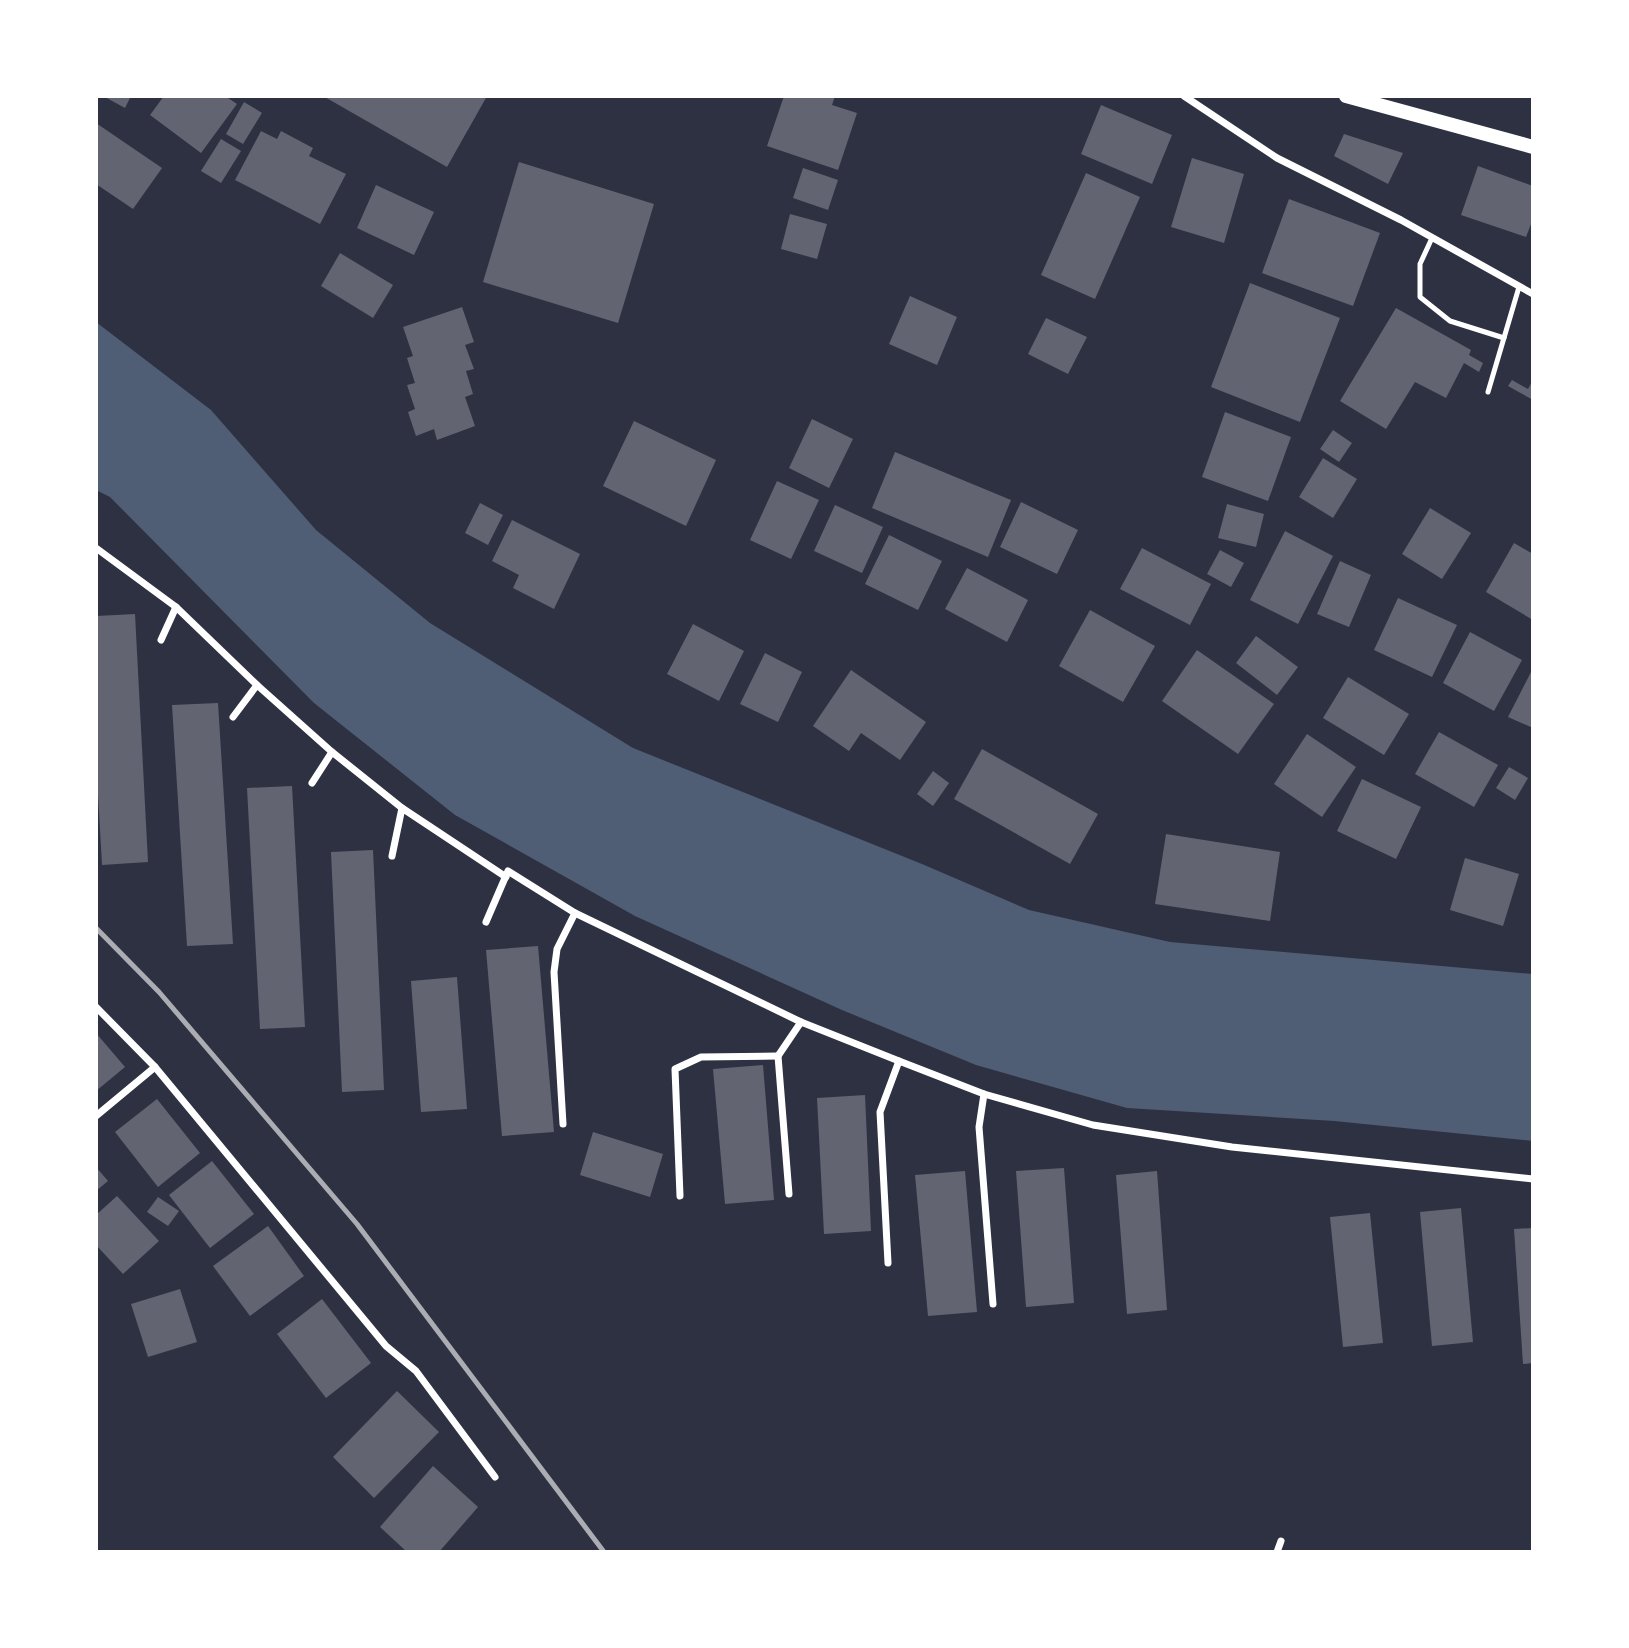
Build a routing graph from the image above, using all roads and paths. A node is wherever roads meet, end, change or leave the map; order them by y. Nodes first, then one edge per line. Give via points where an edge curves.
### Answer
1 (1184, 96) edge
2 (1346, 96) edge
3 (1533, 147) edge
4 (1432, 238) junction
5 (1519, 287) junction
6 (1533, 294) edge
7 (1504, 338) junction
8 (1488, 393) dead end
9 (96, 548) edge
10 (176, 607) junction
11 (161, 640) dead end
12 (257, 685) junction
13 (233, 717) dead end
14 (332, 752) junction
15 (312, 783) dead end
16 (402, 808) junction
17 (392, 856) dead end
18 (506, 877) junction
19 (575, 913) junction
20 (486, 922) dead end
21 (96, 1007) edge
22 (801, 1022) junction
23 (778, 1056) junction
24 (898, 1061) junction
25 (155, 1067) junction
26 (984, 1094) junction
27 (96, 1116) edge
28 (563, 1124) dead end
29 (1533, 1180) edge
30 (789, 1194) dead end
31 (680, 1196) dead end
32 (888, 1263) dead end
33 (993, 1304) dead end
34 (495, 1477) dead end
35 (1281, 1542) dead end
36 (1277, 1552) edge

1 - 4 street via 1277,158
2 - 3 main road
4 - 5 street
4 - 7 lane via 1420,264 1420,297 1450,321
5 - 6 street
5 - 7 lane
7 - 8 lane
9 - 10 street
10 - 11 street
10 - 12 street
12 - 13 street
12 - 14 street
14 - 15 street
14 - 16 street
16 - 17 street
16 - 18 street
18 - 19 street via 508,871
18 - 20 street
19 - 22 street
19 - 28 street via 556,949 554,972
21 - 25 street
22 - 23 street
22 - 24 street
23 - 30 street
23 - 31 street via 701,1058 675,1069
24 - 26 street
24 - 32 street via 880,1112
25 - 27 street
25 - 34 street via 386,1346 416,1371
26 - 29 street via 1093,1125 1220,1145
26 - 33 street via 979,1127
35 - 36 street

